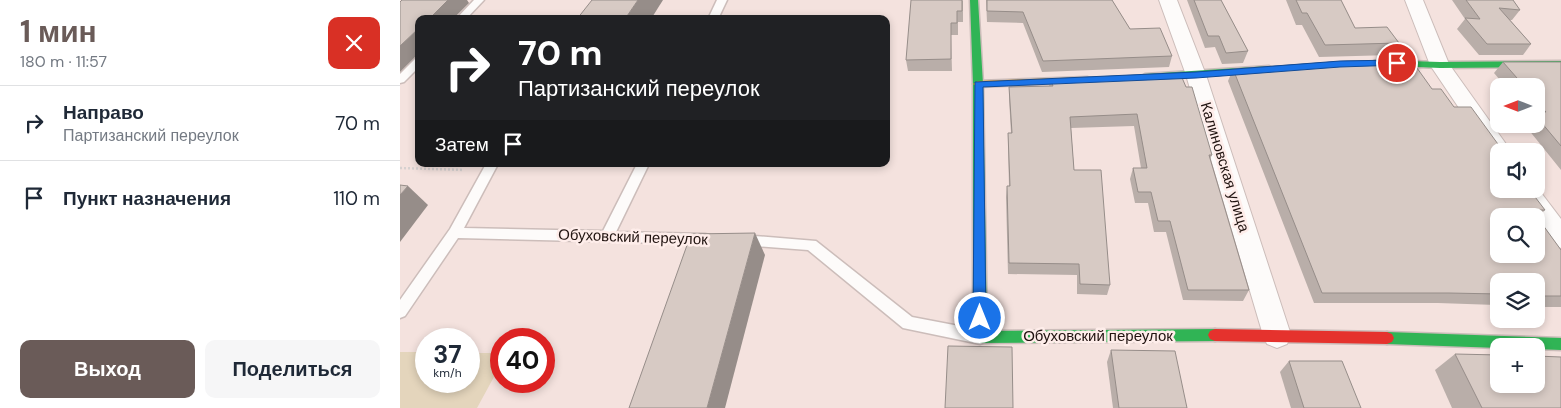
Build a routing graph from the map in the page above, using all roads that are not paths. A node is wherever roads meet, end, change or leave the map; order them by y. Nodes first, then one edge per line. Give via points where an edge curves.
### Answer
1 (480, 0) edge
2 (722, 0) edge
3 (974, 0) edge
4 (1168, 0) edge
5 (1414, 0) edge
6 (465, 15) edge
7 (715, 15) edge
8 (1368, 63) edge
9 (1561, 64) edge
10 (415, 65) edge
11 (1440, 65) junction
12 (1285, 68) edge
13 (1196, 75) junction
14 (1137, 77) edge
15 (1097, 79) edge
16 (400, 80) edge
17 (978, 84) junction
18 (1494, 143) edge
19 (490, 167) edge
20 (642, 167) edge
21 (1532, 198) edge
22 (455, 233) junction
23 (608, 235) junction
24 (698, 238) junction
25 (1561, 238) edge
26 (692, 257) edge
27 (400, 312) edge
28 (1277, 335) junction
29 (980, 337) junction
30 (1561, 344) edge

1 - 6 lane
2 - 7 lane
3 - 17 street
4 - 13 street, Калиновская улица
5 - 11 street
8 - 11 street
9 - 11 street
10 - 16 lane
11 - 18 street
12 - 13 street
13 - 14 street
13 - 28 street, Калиновская улица
15 - 17 street
17 - 29 street
19 - 22 lane
20 - 23 lane
21 - 25 street
22 - 23 lane, Обуховский переулок
22 - 27 lane
23 - 24 lane, Обуховский переулок
24 - 26 lane
24 - 29 lane, Обуховский переулок via 811,245 908,323
28 - 29 street, Обуховский переулок
28 - 30 street, Обуховский переулок

